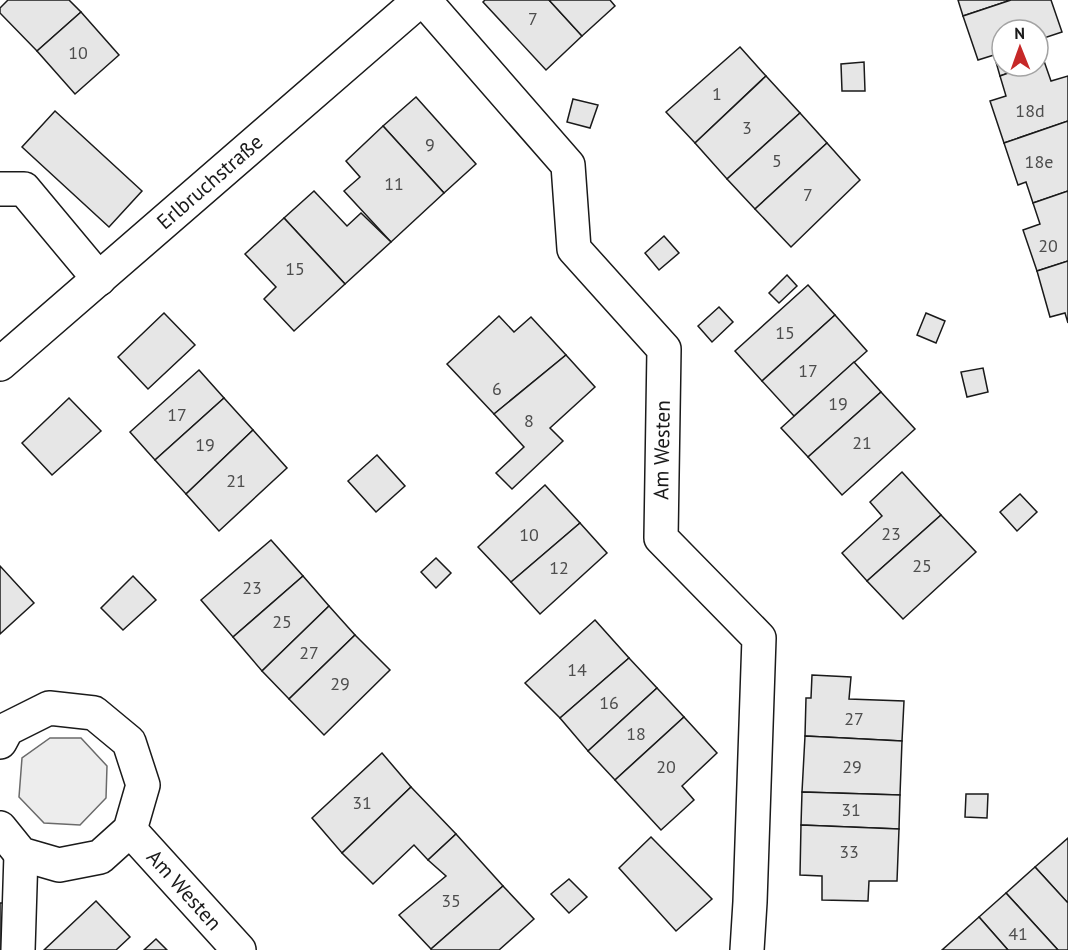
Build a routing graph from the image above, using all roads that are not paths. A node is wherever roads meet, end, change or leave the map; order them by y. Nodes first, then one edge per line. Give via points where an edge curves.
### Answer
1 (422, 0) edge
2 (0, 189) edge
3 (99, 279) junction
4 (0, 364) edge
5 (0, 742) edge
6 (0, 828) edge
7 (130, 830) junction
8 (21, 854) junction
9 (18, 950) edge
10 (239, 950) edge
11 (747, 950) edge

1 - 3 street, Erlbruchstraße
1 - 11 street, Am Westen via 568,165 574,249 664,349 661,538 759,638
2 - 3 street via 24,189
3 - 4 street, Erlbruchstraße
5 - 7 street, Am Westen via 7,729 48,708 94,713 129,742 143,785
6 - 8 street
7 - 8 street, Am Westen via 100,856 70,863 59,865
7 - 10 street, Am Westen
8 - 9 street

